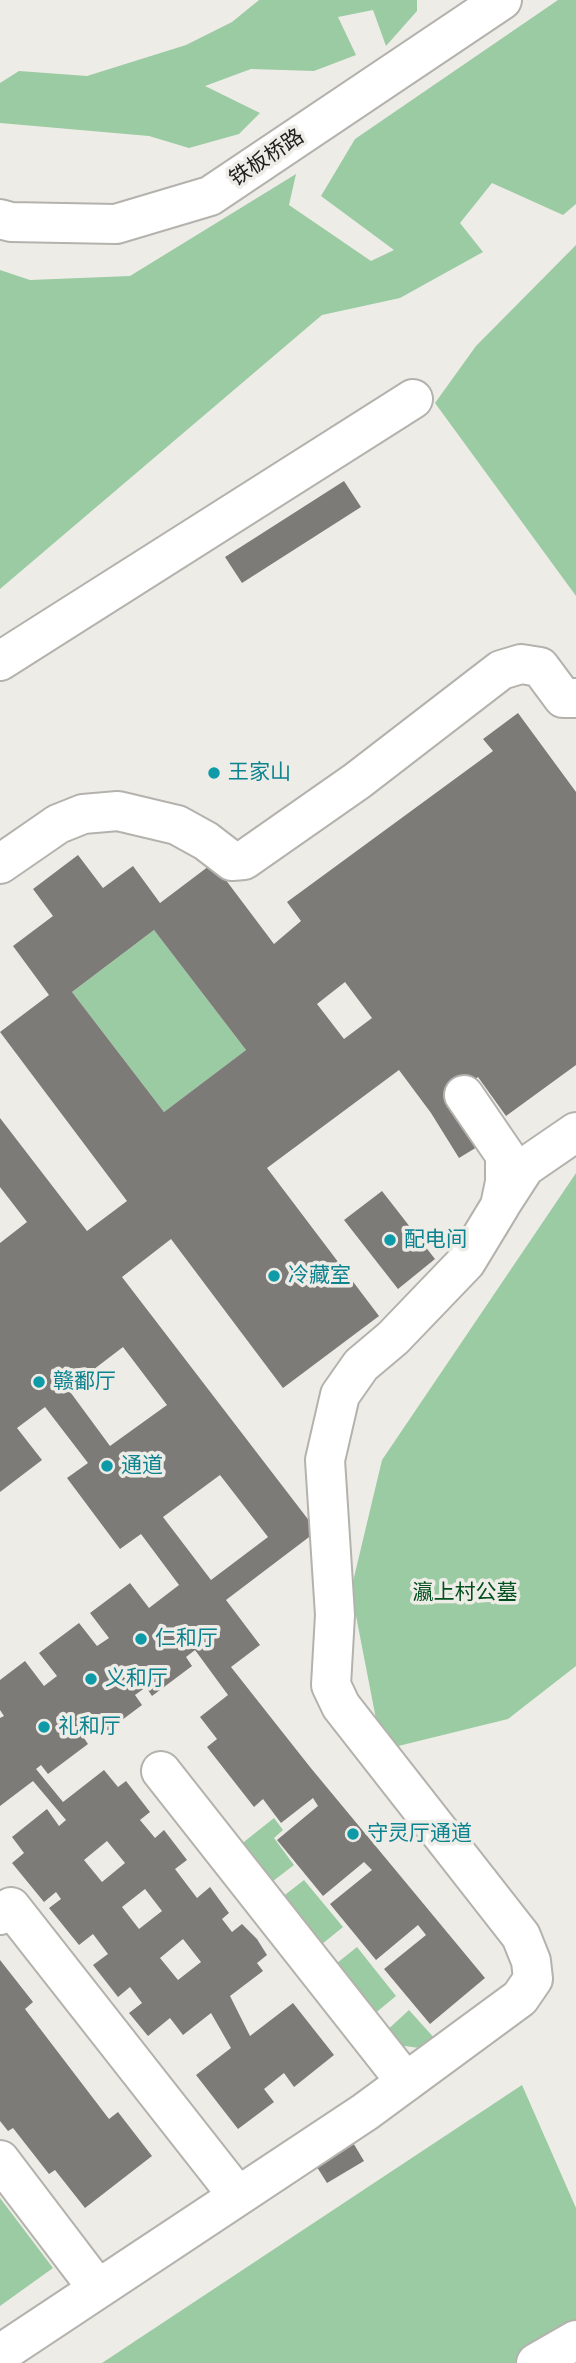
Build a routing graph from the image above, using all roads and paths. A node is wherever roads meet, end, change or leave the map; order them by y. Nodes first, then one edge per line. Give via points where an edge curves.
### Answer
1 (502, 0) edge
2 (0, 219) edge
3 (413, 399) dead end
4 (0, 662) edge
5 (571, 704) edge
6 (0, 864) edge
7 (464, 1095) dead end
8 (576, 1132) edge
9 (500, 1206) junction
10 (161, 1771) dead end
11 (0, 1915) edge
12 (406, 2082) junction
13 (0, 2161) edge
14 (238, 2196) junction
15 (98, 2289) junction
16 (576, 2340) edge
17 (0, 2354) edge
18 (536, 2363) edge

1 - 2 street, 铁板桥路 via 210,197 116,224
3 - 4 street
5 - 6 street via 540,667 521,664 501,670 244,860 232,861 177,825 118,811 83,814 58,824
7 - 9 street via 505,1154
8 - 9 street via 525,1167
9 - 12 street via 466,1262 361,1365 340,1395 325,1460 335,1615 331,1685 341,1706 521,1936 531,1961 533,1979 520,1998
10 - 12 street
11 - 14 street via 10,1907
12 - 14 street
13 - 15 street
14 - 15 street
15 - 17 street
16 - 18 street

